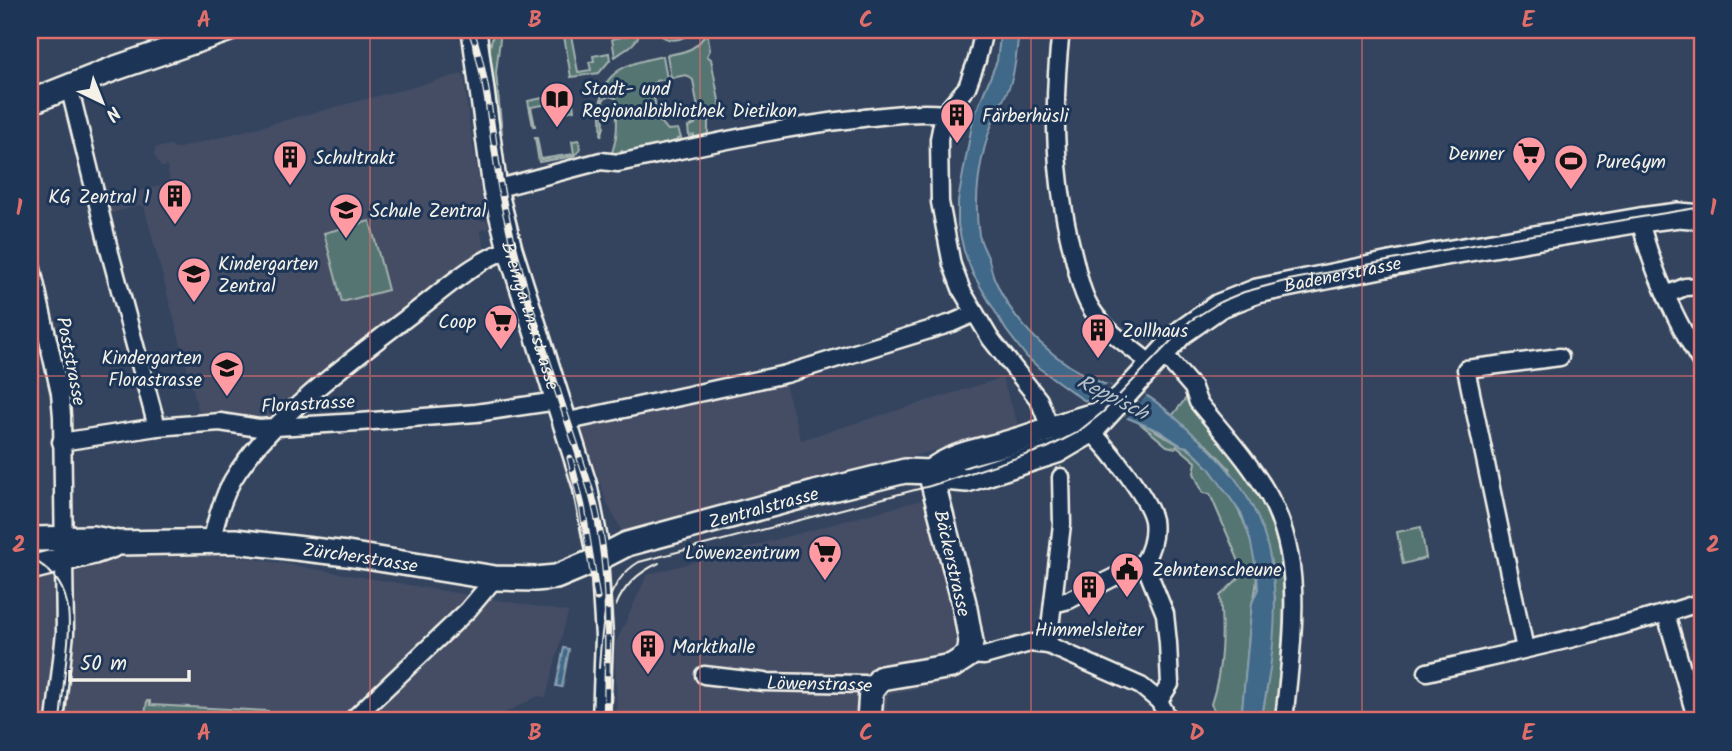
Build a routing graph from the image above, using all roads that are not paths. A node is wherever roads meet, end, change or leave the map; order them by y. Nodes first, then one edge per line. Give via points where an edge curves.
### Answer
1 (227, 30) edge
2 (474, 30) edge
3 (984, 30) edge
4 (1061, 30) edge
5 (69, 86) junction
6 (30, 102) edge
7 (944, 114) junction
8 (495, 189) junction
9 (1702, 205) edge
10 (1691, 216) edge
11 (1640, 220) junction
12 (510, 249) junction
13 (30, 260) edge
14 (1702, 286) edge
15 (1666, 295) junction
16 (975, 313) junction
17 (1560, 357) dead end
18 (1157, 358) junction
19 (1702, 364) edge
20 (560, 412) junction
21 (1106, 414) junction
22 (275, 426) junction
23 (157, 427) junction
24 (1050, 428) junction
25 (1095, 435) junction
26 (61, 442) junction
27 (1057, 451) junction
28 (930, 472) junction
29 (1061, 477) dead end
30 (30, 539) edge
31 (212, 540) junction
32 (64, 549) junction
33 (599, 558) junction
34 (1144, 562) junction
35 (30, 568) edge
36 (495, 578) junction
37 (1702, 602) edge
38 (1053, 604) junction
39 (1666, 614) junction
40 (1048, 645) junction
41 (1525, 649) junction
42 (969, 655) junction
43 (1427, 672) dead end
44 (704, 676) dead end
45 (874, 686) junction
46 (1159, 701) junction
47 (55, 721) edge
48 (351, 721) edge
49 (601, 721) edge
50 (869, 721) edge
51 (1170, 721) edge
52 (1284, 721) edge
53 (1696, 721) edge

1 - 5 main road
2 - 8 main road, Bremgartnerstrasse
3 - 7 street via 967,88
4 - 18 street via 1057,162 1060,200 1080,284 1103,324
5 - 6 main road
5 - 23 street
7 - 8 street via 794,126 618,163 601,161
7 - 16 street via 939,139 940,202 952,265
8 - 12 main road, Bremgartnerstrasse
9 - 10 main road, Badenerstrasse
10 - 11 main road, Badenerstrasse
11 - 15 street via 1648,254
11 - 18 main road, Badenerstrasse via 1257,291 1207,313
12 - 20 main road, Bremgartnerstrasse
12 - 22 street via 492,255 372,345
13 - 26 street, Poststrasse via 60,393
14 - 15 street
15 - 19 street
16 - 20 street, Florastrasse via 786,374
16 - 24 street via 1039,400
17 - 41 street via 1466,369
18 - 21 main road, Badenerstrasse
18 - 52 street via 1193,388 1198,402 1259,480 1284,528 1294,590
20 - 22 street, Florastrasse
20 - 33 main road, Bremgartnerstrasse via 584,486
21 - 24 main road
21 - 25 main road, Zentralstrasse
22 - 23 street, Florastrasse via 220,422
22 - 31 street via 238,472 222,502
23 - 26 street, Florastrasse
24 - 27 main road
24 - 28 main road, Zentralstrasse via 947,459
25 - 27 main road, Zentralstrasse
25 - 34 street via 1137,488 1153,519 1150,553
26 - 32 street, Poststrasse
27 - 28 main road, Zentralstrasse via 967,480
28 - 33 main road, Zentralstrasse via 905,471 656,534
28 - 42 main road, Bäckerstrasse via 964,603
29 - 38 street via 1062,524
30 - 32 main road, Zürcherstrasse
31 - 32 main road, Zürcherstrasse via 118,543 94,552
31 - 36 main road, Zürcherstrasse via 283,545
32 - 35 main road, Zürcherstrasse
32 - 47 street, Poststrasse via 65,633
33 - 36 main road, Zürcherstrasse via 556,577
33 - 49 street via 604,637
34 - 38 street
34 - 46 street via 1165,614 1170,684
36 - 48 street via 468,610
37 - 39 street
38 - 40 street
39 - 41 street
39 - 53 street
40 - 42 street via 1030,643 984,656
40 - 46 street via 1141,686
41 - 43 street
42 - 45 main road, Löwenstrasse via 952,666 886,676
44 - 45 street, Löwenstrasse
45 - 50 main road
46 - 51 street

